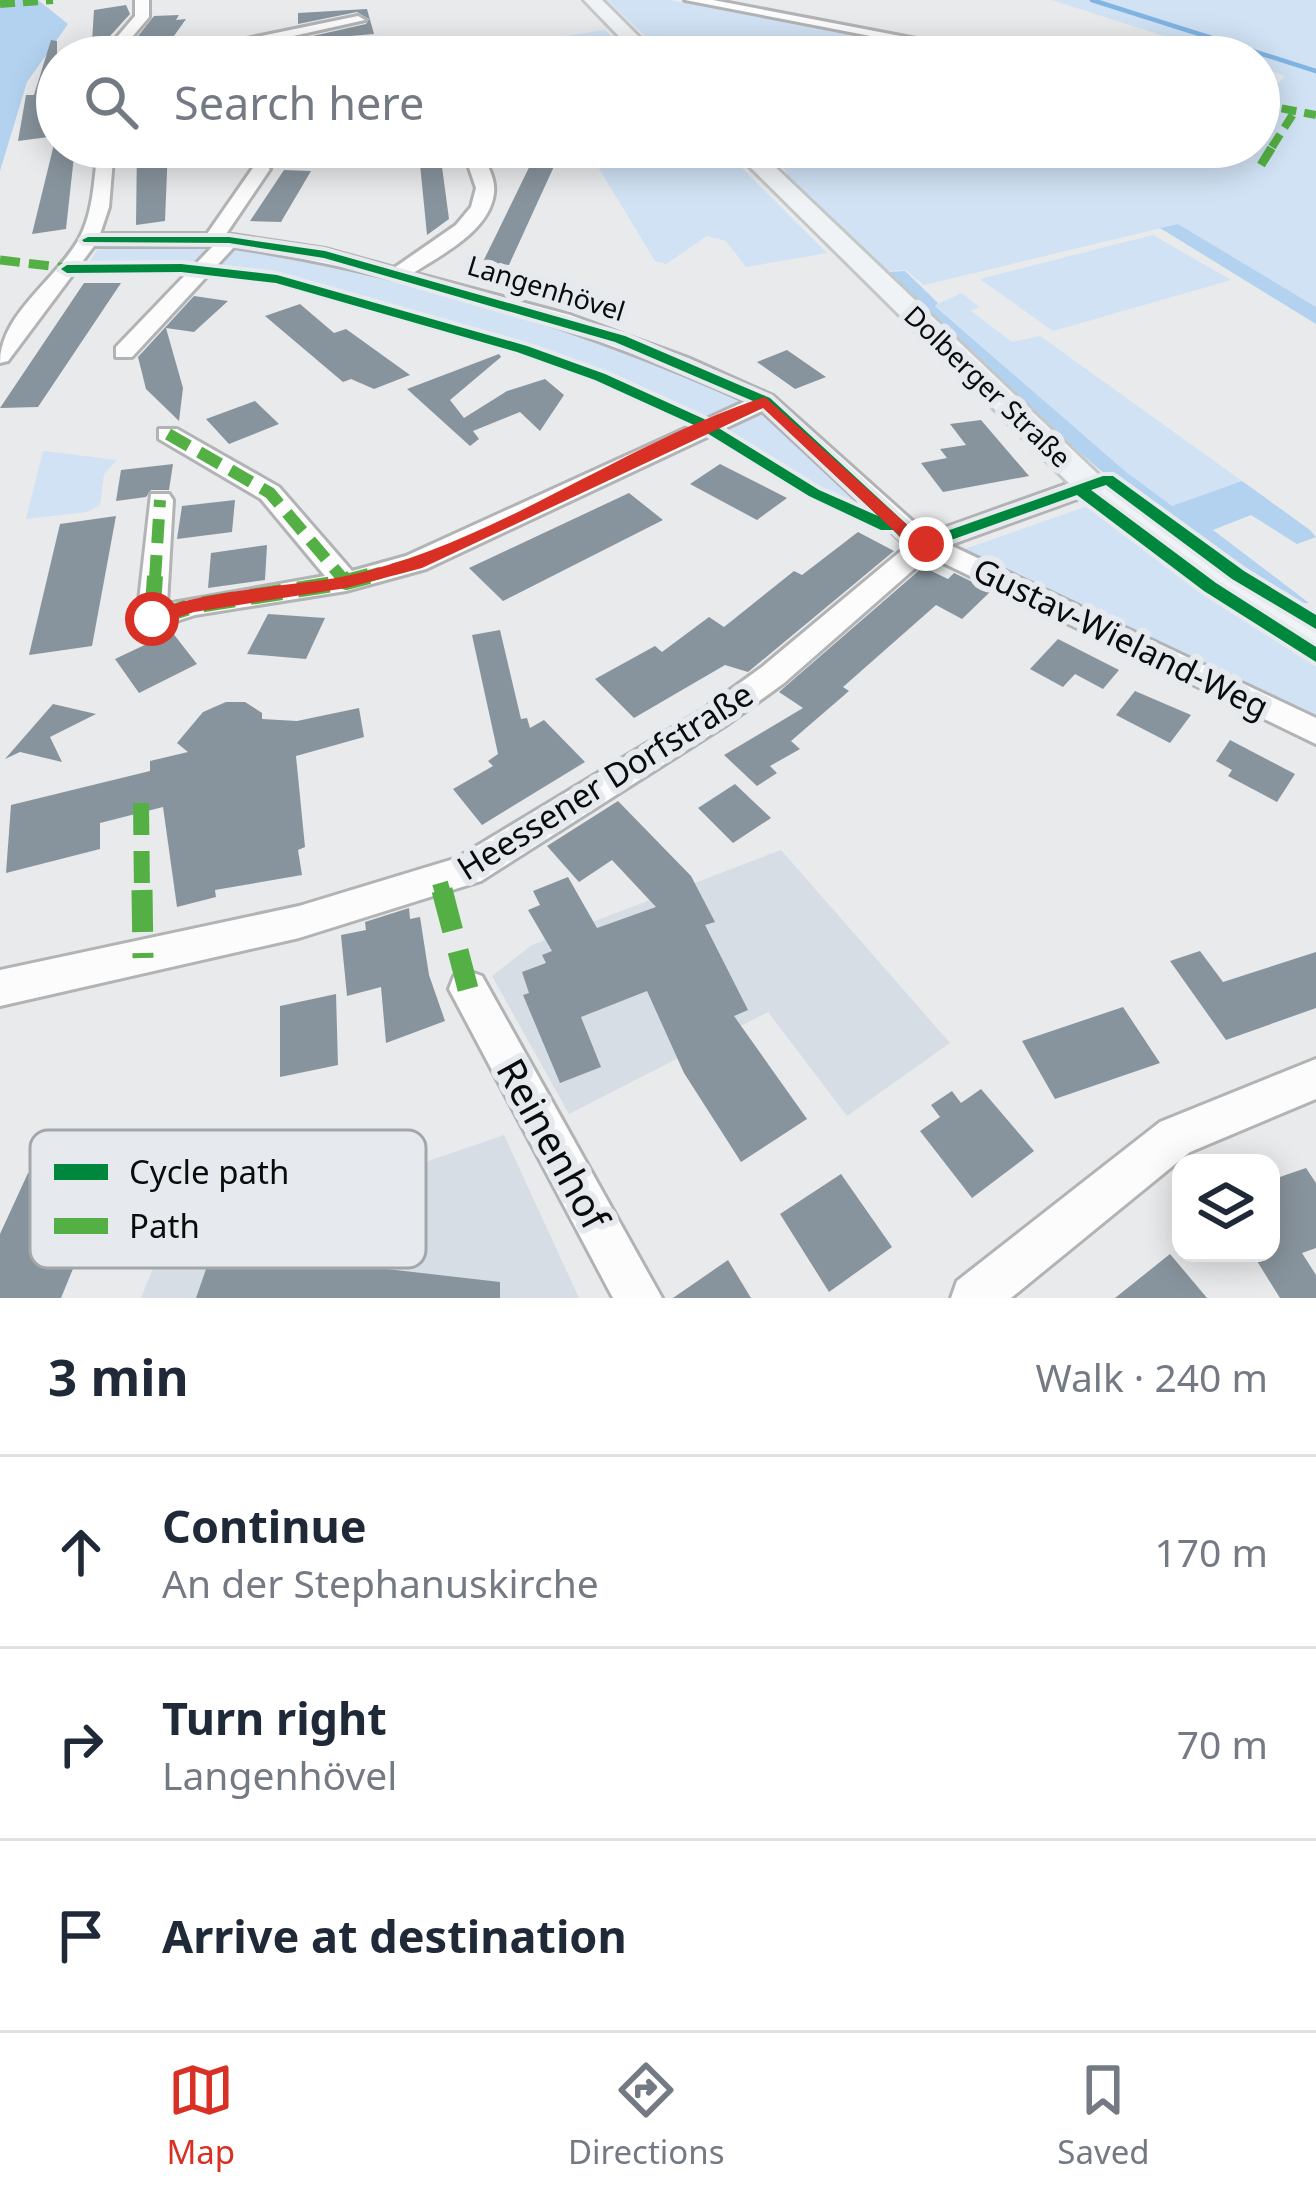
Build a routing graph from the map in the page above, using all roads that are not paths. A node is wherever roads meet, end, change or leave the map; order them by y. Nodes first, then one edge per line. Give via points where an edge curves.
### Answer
1 (142, 0) edge
2 (592, 0) edge
3 (692, 0) edge
4 (358, 20) dead end
5 (125, 36) edge
6 (280, 36) edge
7 (629, 36) edge
8 (889, 36) edge
9 (104, 168) edge
10 (478, 168) edge
11 (763, 168) edge
12 (261, 169) dead end
13 (88, 240) junction
14 (221, 240) junction
15 (400, 273) junction
16 (124, 352) dead end
17 (0, 356) edge
18 (765, 401) junction
19 (168, 434) dead end
20 (1090, 485) junction
21 (160, 500) dead end
22 (926, 544) junction
23 (346, 582) junction
24 (1308, 626) edge
25 (1316, 732) edge
26 (0, 988) edge
27 (467, 989) dead end
28 (1316, 1079) edge
29 (639, 1298) edge
30 (974, 1298) edge

1 - 5 street via 142,17
2 - 7 main road
3 - 8 street
4 - 6 street
9 - 13 street
10 - 15 street via 479,206
11 - 20 main road, Dolberger Straße
12 - 14 street
13 - 14 street, Langenhövel
13 - 17 street
14 - 15 street, Langenhövel
14 - 16 street
15 - 18 street, Langenhövel via 620,339
18 - 22 street, Langenhövel
18 - 23 street via 416,563
19 - 23 street via 270,493
20 - 22 street, Heessener Dorfstraße
20 - 24 main road, Dolberger Straße
21 - 23 street via 152,619
22 - 25 street, Gustav-Wieland-Weg
22 - 26 street, Heessener Dorfstraße via 715,717 468,870 299,922
27 - 29 street, Reinenhof
28 - 30 street via 1175,1137

